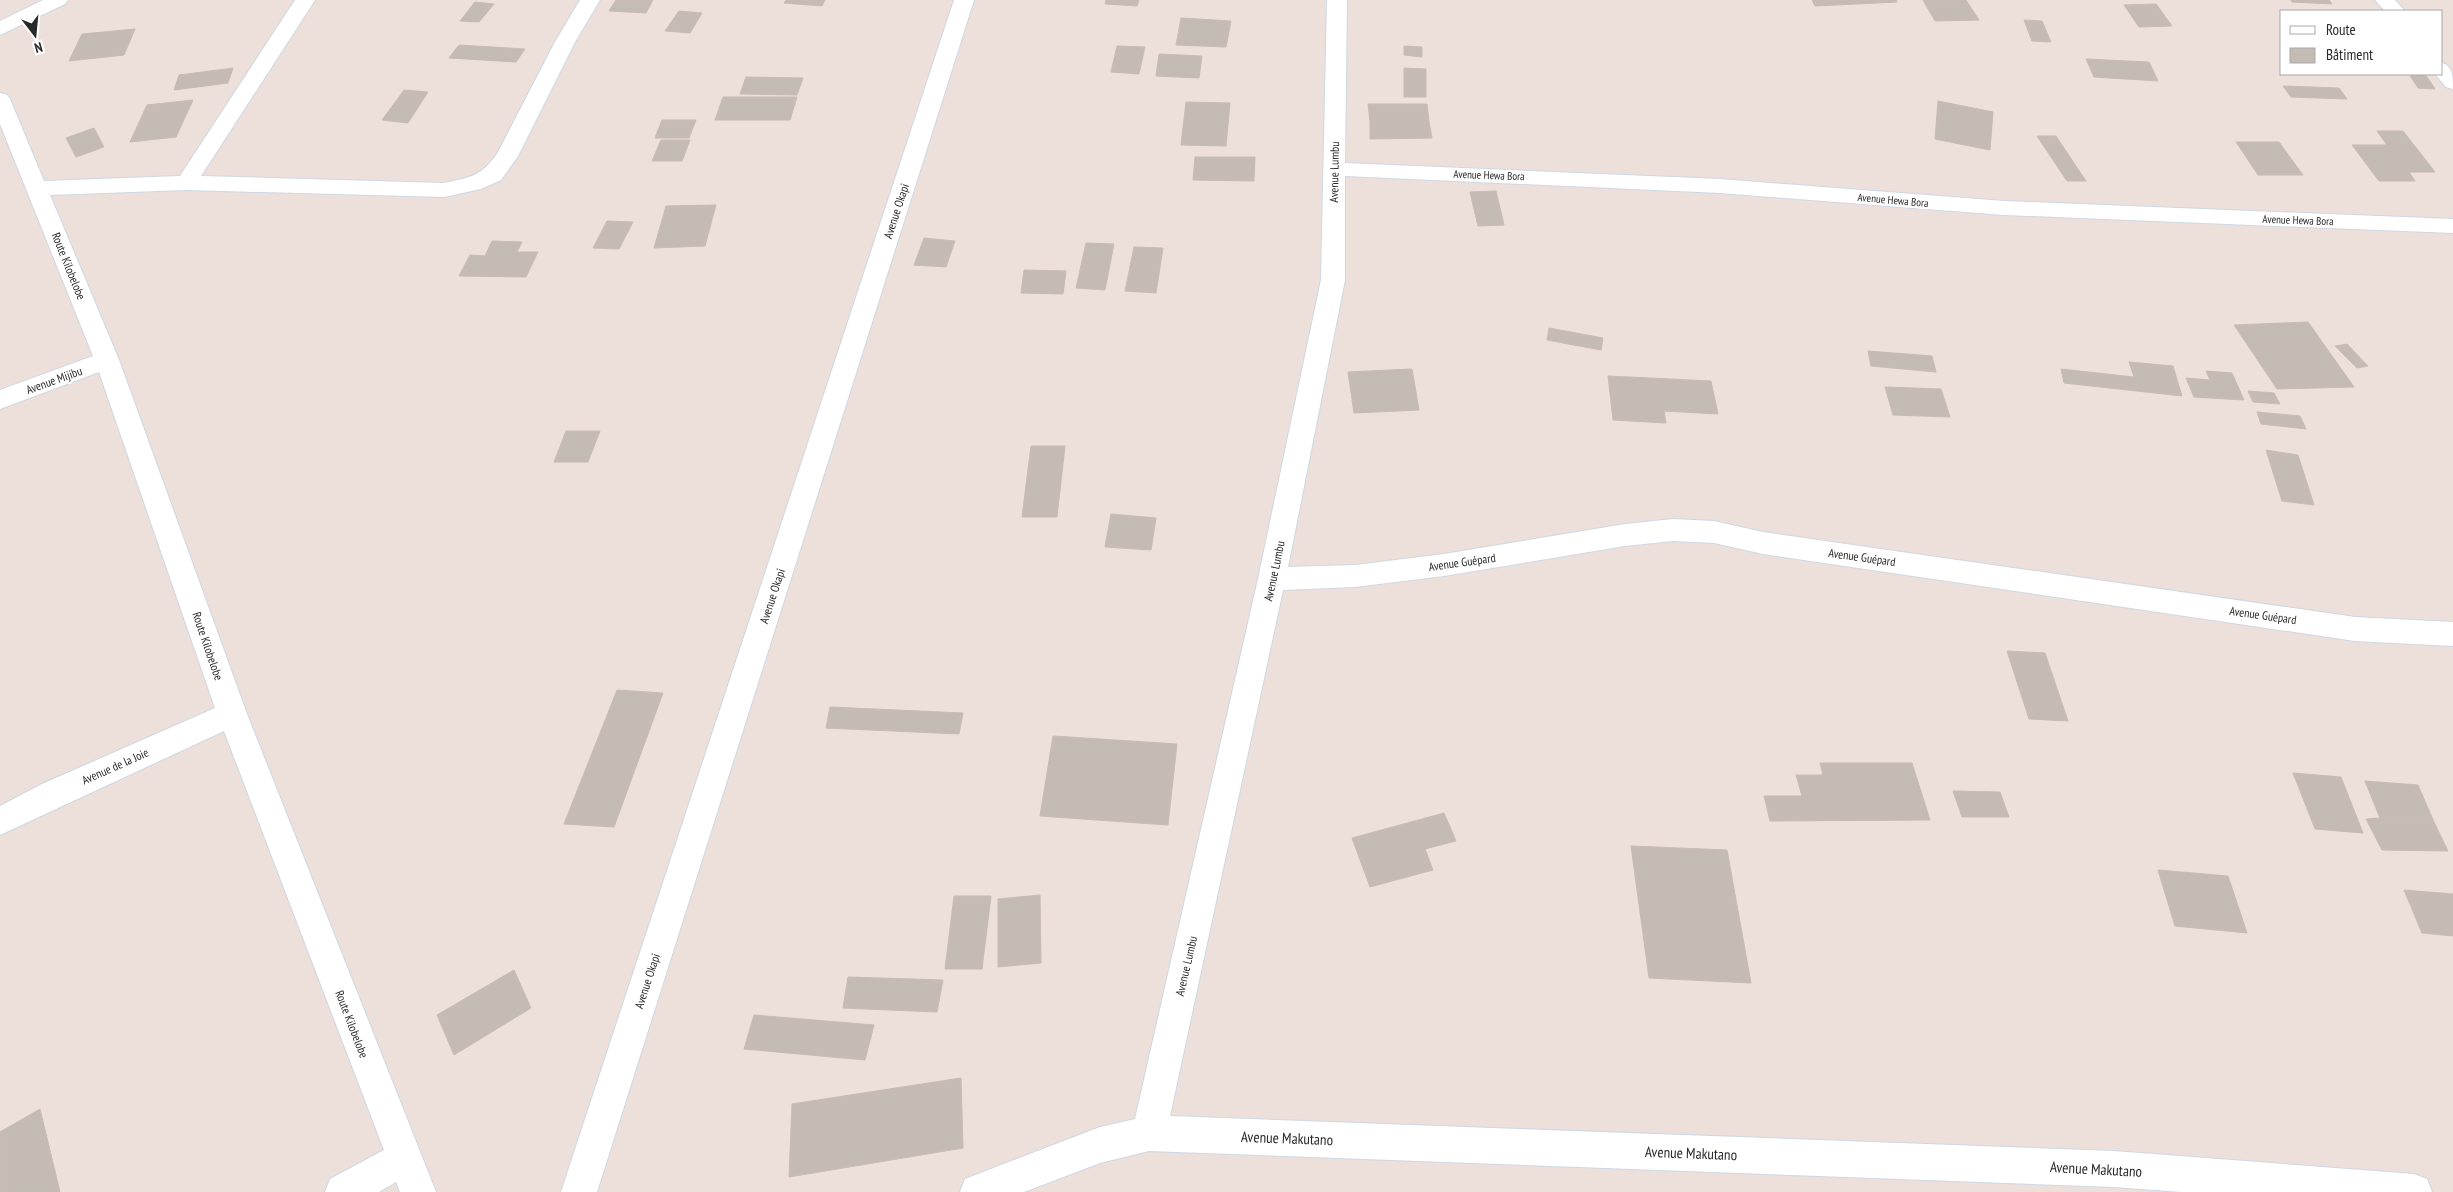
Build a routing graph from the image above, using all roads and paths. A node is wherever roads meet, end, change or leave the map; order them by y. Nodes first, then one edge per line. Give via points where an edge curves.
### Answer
1 (58, 0) edge
2 (305, 0) edge
3 (590, 0) edge
4 (964, 0) edge
5 (1337, 0) edge
6 (2386, 0) edge
7 (2394, 10) edge
8 (0, 29) edge
9 (2443, 70) edge
10 (2453, 83) edge
11 (0, 99) edge
12 (7, 134) edge
13 (1334, 169) junction
14 (186, 182) junction
15 (37, 188) junction
16 (2453, 226) edge
17 (108, 360) junction
18 (0, 400) edge
19 (1272, 579) junction
20 (2453, 634) edge
21 (232, 714) junction
22 (0, 821) edge
23 (1149, 1134) junction
24 (404, 1158) junction
25 (2118, 1180) edge
26 (343, 1192) edge
27 (418, 1192) edge
28 (579, 1192) edge
29 (978, 1192) edge
30 (2414, 1192) edge

1 - 8 street
2 - 14 street
3 - 14 street via 507,156 492,175 474,184 444,190
4 - 28 street, Avenue Okapi
5 - 13 street, Avenue Lumbu
6 - 7 street
9 - 10 street
11 - 12 street, Route Kilobelobe
12 - 15 street, Route Kilobelobe
13 - 16 street, Avenue Hewa Bora via 1720,186 2004,208
13 - 19 street, Avenue Lumbu via 1333,280
14 - 15 street
15 - 17 street, Route Kilobelobe
17 - 18 street, Avenue Mijibu
17 - 21 street, Route Kilobelobe
19 - 20 street, Avenue Guépard via 1355,576 1625,535 1681,530 1714,532 1773,544 2354,629
19 - 23 street, Avenue Lumbu
21 - 22 street, Avenue de la Joie
21 - 24 street, Route Kilobelobe
23 - 25 street, Avenue Makutano
23 - 29 street, Avenue Makutano via 1100,1145
24 - 26 street
24 - 27 street, Route Kilobelobe
25 - 30 street, Avenue Makutano

